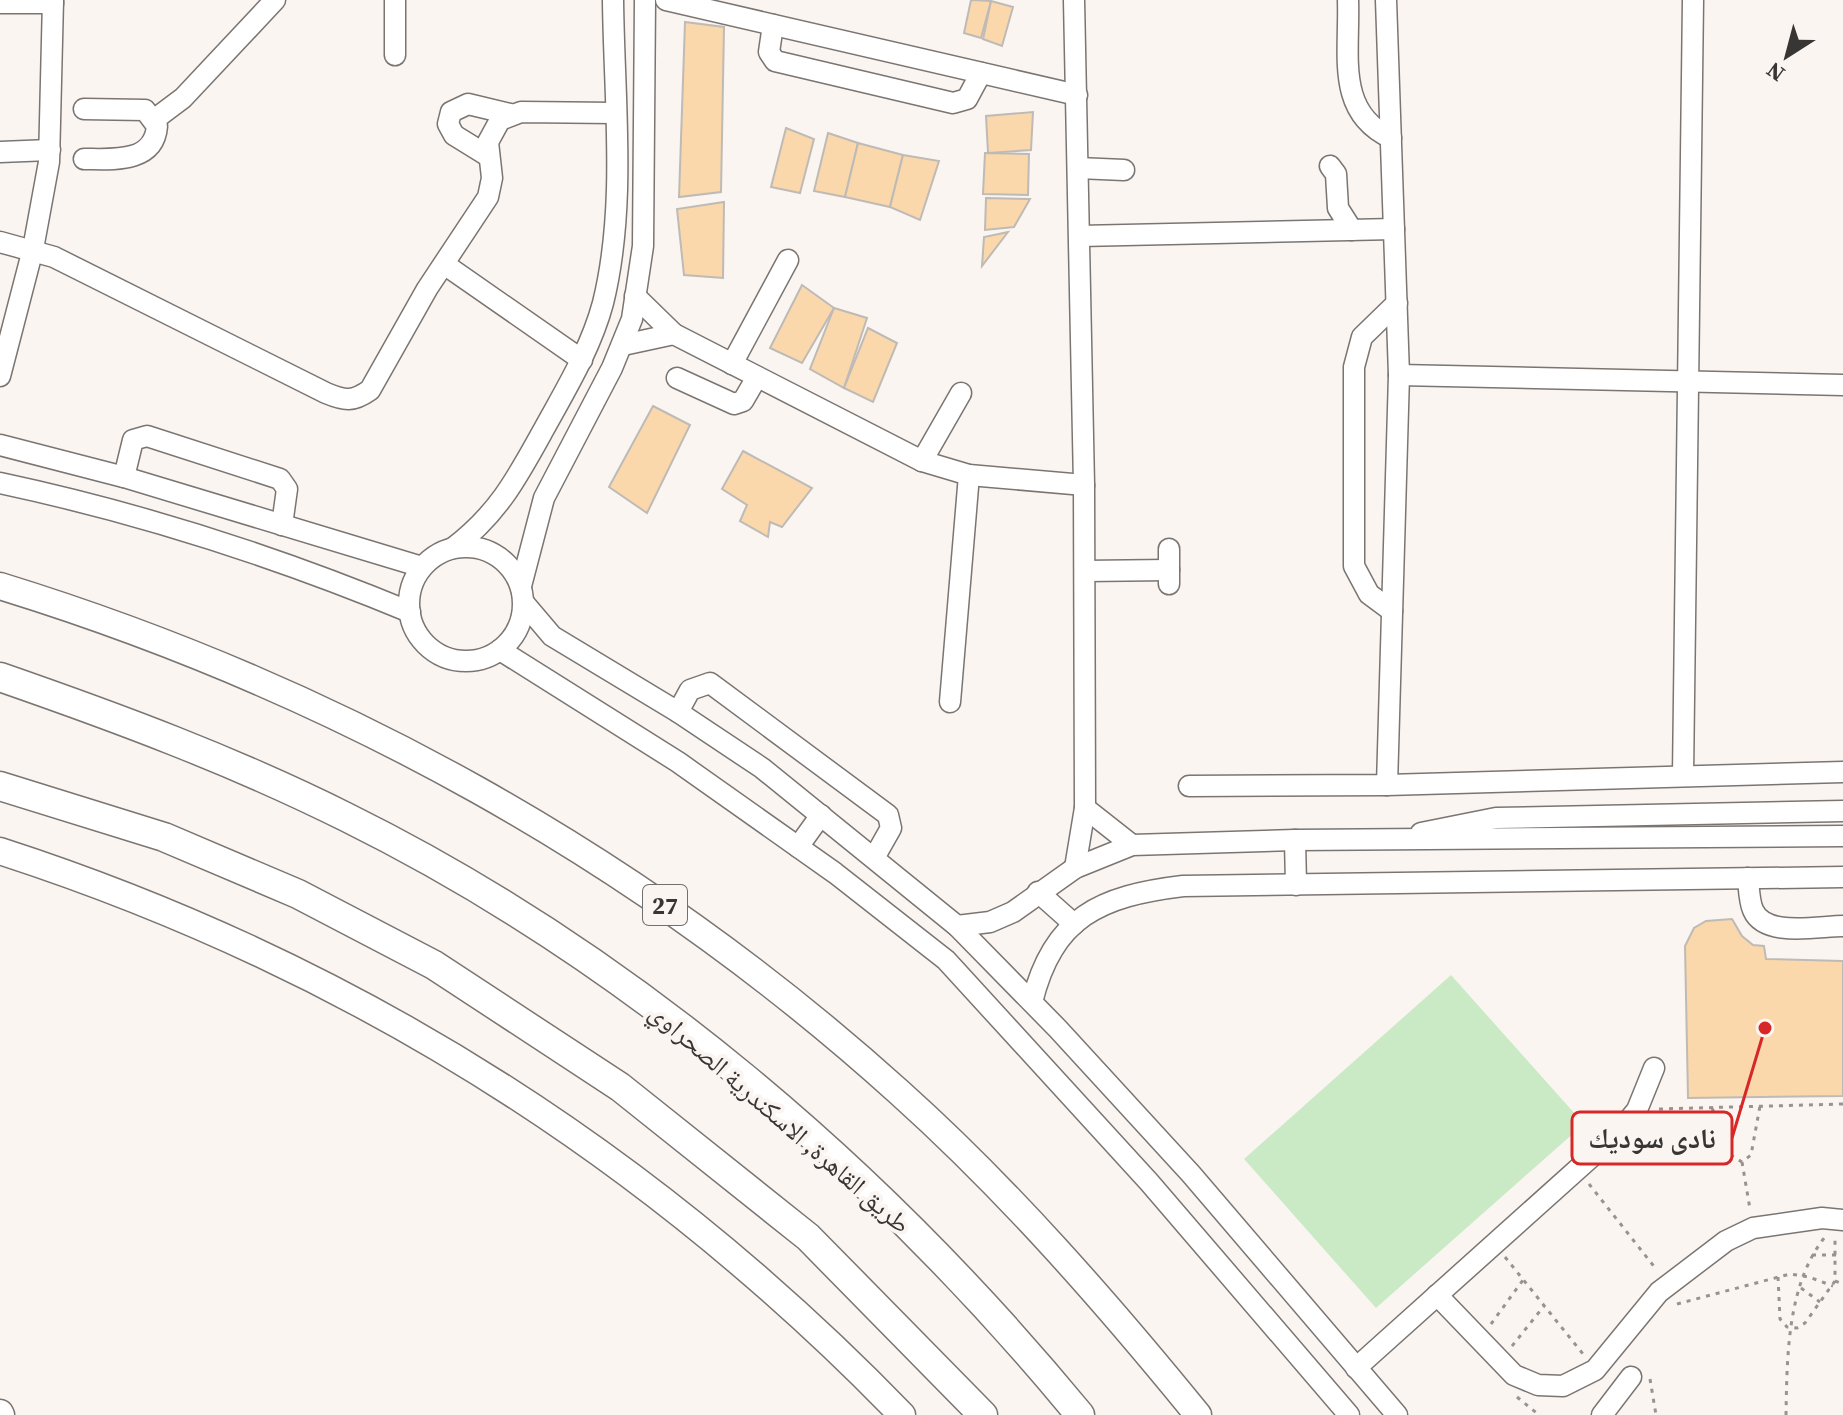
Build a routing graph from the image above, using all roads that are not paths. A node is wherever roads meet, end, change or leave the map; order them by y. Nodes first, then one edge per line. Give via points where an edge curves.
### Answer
1 (275, 0) edge
2 (395, 0) edge
3 (613, 0) edge
4 (645, 0) edge
5 (666, 0) edge
6 (1074, 0) edge
7 (1348, 0) edge
8 (1386, 0) edge
9 (1693, 0) edge
10 (53, 1) edge
11 (0, 3) edge
12 (773, 25) junction
13 (395, 55) dead end
14 (981, 73) junction
15 (1077, 95) junction
16 (84, 109) dead end
17 (614, 113) junction
18 (510, 114) junction
19 (155, 119) junction
20 (1391, 138) junction
21 (0, 152) edge
22 (50, 156) junction
23 (488, 156) junction
24 (84, 159) dead end
25 (0, 164) edge
26 (1330, 166) dead end
27 (1078, 168) junction
28 (1124, 170) dead end
29 (1394, 229) junction
30 (1352, 230) junction
31 (1080, 236) junction
32 (0, 242) edge
33 (33, 249) junction
34 (788, 260) dead end
35 (444, 264) junction
36 (635, 296) junction
37 (1397, 303) junction
38 (674, 334) junction
39 (623, 345) junction
40 (582, 360) junction
41 (732, 364) junction
42 (1399, 375) junction
43 (0, 376) edge
44 (757, 377) junction
45 (677, 378) dead end
46 (1688, 381) junction
47 (1843, 385) edge
48 (961, 393) dead end
49 (0, 445) edge
50 (527, 459) junction
51 (922, 461) junction
52 (557, 474) junction
53 (969, 475) junction
54 (124, 477) junction
55 (0, 483) edge
56 (1084, 485) junction
57 (282, 525) junction
58 (453, 548) junction
59 (422, 567) junction
60 (1169, 568) dead end
61 (1085, 571) junction
62 (0, 586) edge
63 (522, 595) junction
64 (1392, 611) junction
65 (410, 612) junction
66 (500, 650) junction
67 (0, 677) edge
68 (950, 702) dead end
69 (678, 712) junction
70 (1843, 772) edge
71 (1783, 775) junction
72 (1683, 776) junction
73 (1599, 779) junction
74 (1387, 785) junction
75 (0, 786) edge
76 (1189, 786) dead end
77 (1085, 808) junction
78 (1783, 811) junction
79 (1843, 811) edge
80 (1600, 814) junction
81 (821, 815) junction
82 (1843, 836) edge
83 (1405, 839) junction
84 (1295, 840) junction
85 (1132, 845) junction
86 (798, 847) junction
87 (0, 851) edge
88 (874, 858) junction
89 (1075, 868) junction
90 (1843, 877) edge
91 (1748, 878) junction
92 (1296, 885) junction
93 (1038, 892) junction
94 (1074, 924) junction
95 (957, 926) junction
96 (1843, 926) edge
97 (1032, 1002) junction
98 (1654, 1068) dead end
99 (1155, 1135) junction
100 (1126, 1157) junction
101 (1837, 1221) edge
102 (1437, 1295) junction
103 (1356, 1368) junction
104 (1631, 1377) dead end
105 (902, 1415) edge
106 (983, 1415) edge
107 (1080, 1415) edge
108 (1198, 1415) edge
109 (1349, 1415) edge
110 (1397, 1415) edge
111 (1602, 1415) edge

1 - 19 street via 183,98
2 - 13 street
3 - 17 street
4 - 36 street via 643,246
5 - 12 street
6 - 15 street
7 - 20 street via 1351,99 1374,130
8 - 20 street
9 - 46 street
10 - 11 street
10 - 22 street
12 - 14 street
12 - 14 street via 769,52 775,61 953,103 967,99
14 - 15 street
15 - 27 street
16 - 19 street via 139,109
17 - 18 street
17 - 40 street via 612,247 603,304
18 - 23 street via 494,129
18 - 23 street via 468,104 451,112 448,124 454,135
19 - 24 street via 156,134 142,153 127,159
20 - 29 street
21 - 22 street
22 - 25 street
22 - 33 street
23 - 35 street via 488,197
26 - 30 street via 1336,174 1338,208
27 - 28 street
27 - 31 street
29 - 30 street
29 - 37 street
30 - 31 street
31 - 56 street
32 - 33 street
33 - 35 street via 344,401 370,390
33 - 43 street
34 - 41 street
35 - 40 street
36 - 38 street
36 - 39 street
37 - 42 street
37 - 64 street via 1362,337 1354,367 1354,566 1369,594
38 - 39 street
38 - 41 street
39 - 52 street
40 - 50 street
41 - 44 street
42 - 46 street
42 - 64 street
44 - 45 street via 743,401 734,404
44 - 51 street
46 - 47 street
46 - 72 street
48 - 51 street
49 - 54 street
50 - 52 street via 539,473
50 - 58 street via 483,526
51 - 53 street
52 - 63 street via 535,525
53 - 56 street
53 - 68 street
54 - 57 street
54 - 57 street via 133,440 147,436 280,479 287,489
55 - 65 street via 176,526
56 - 61 street
57 - 59 street
58 - 59 street
58 - 63 street via 494,554 513,571
59 - 65 street via 410,596
60 - 61 street
61 - 77 street
62 - 108 main road, 27 via 188,651 341,717 513,808 665,905 785,994 954,1144
63 - 66 street via 518,630
63 - 69 street via 552,636
64 - 74 street
65 - 66 street via 421,638 435,652 474,660
66 - 86 street via 678,762
67 - 107 highway, طريق القاهرة, الاسكندرية الصحراوي via 239,766 452,874 576,951 687,1029 858,1179 1016,1338
69 - 81 street
69 - 88 street via 690,690 710,683 829,767 888,815 889,835
70 - 71 street
71 - 72 street
71 - 78 street
72 - 73 street
73 - 74 street
73 - 80 street
74 - 76 street
75 - 106 highway via 164,837 298,894 434,965 620,1087 808,1237
77 - 85 street
77 - 89 street
78 - 79 street
78 - 80 street
80 - 83 street via 1458,823
81 - 86 street
81 - 88 street
82 - 83 street
83 - 84 street
84 - 85 street
84 - 92 street
85 - 89 street
86 - 100 street via 946,960
87 - 105 main road via 164,910 303,972 501,1084 626,1169 719,1243
88 - 95 street
89 - 93 street
90 - 91 street
91 - 92 street
91 - 96 street via 1752,907 1763,923
92 - 94 street via 1146,891 1109,903
93 - 94 street
93 - 95 street via 990,922
94 - 97 street via 1054,942 1041,966
95 - 97 street
97 - 99 street
98 - 102 street via 1637,1110
99 - 100 street
99 - 103 street
100 - 109 street
101 - 102 street via 1753,1228 1714,1248 1638,1314 1595,1370 1563,1386 1525,1381 1504,1368
102 - 103 street
103 - 110 street
104 - 111 street

